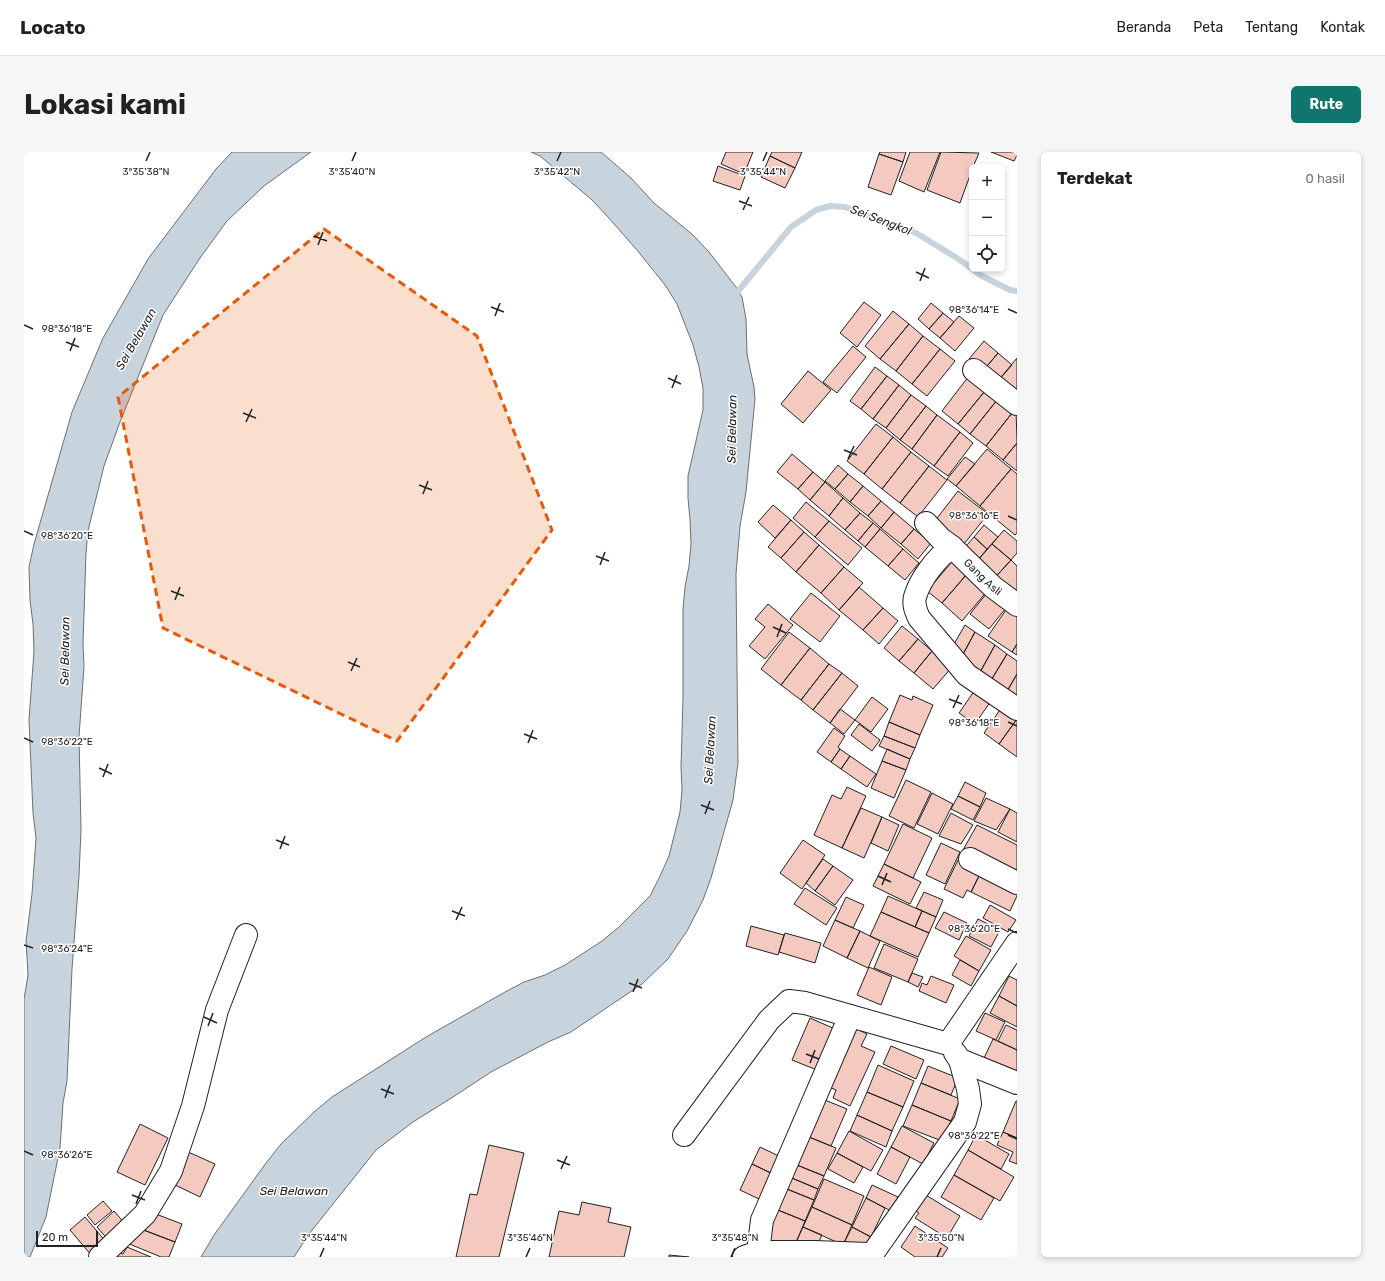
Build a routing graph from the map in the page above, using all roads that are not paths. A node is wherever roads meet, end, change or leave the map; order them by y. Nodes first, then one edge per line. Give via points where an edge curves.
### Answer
1 (974, 370) dead end
2 (1017, 404) edge
3 (926, 523) dead end
4 (952, 547) junction
5 (1017, 605) edge
6 (1017, 709) edge
7 (970, 859) dead end
8 (1017, 883) edge
9 (246, 935) dead end
10 (1017, 943) edge
11 (850, 1016) junction
12 (954, 1052) junction
13 (1017, 1083) edge
14 (684, 1135) dead end
15 (751, 1255) edge
16 (100, 1257) edge

1 - 2 street
3 - 4 street, Gang Asli
4 - 5 street, Gang Asli via 993,587
4 - 6 street via 942,553 924,578 914,598 914,608 919,618 967,675
7 - 8 street
9 - 16 street via 217,1010 193,1106 171,1171 145,1214
10 - 12 street
11 - 12 street
11 - 14 street via 789,1001 770,1020
11 - 15 street via 762,1220
12 - 13 street
12 - 15 street via 968,1089 970,1104 965,1122 873,1253

